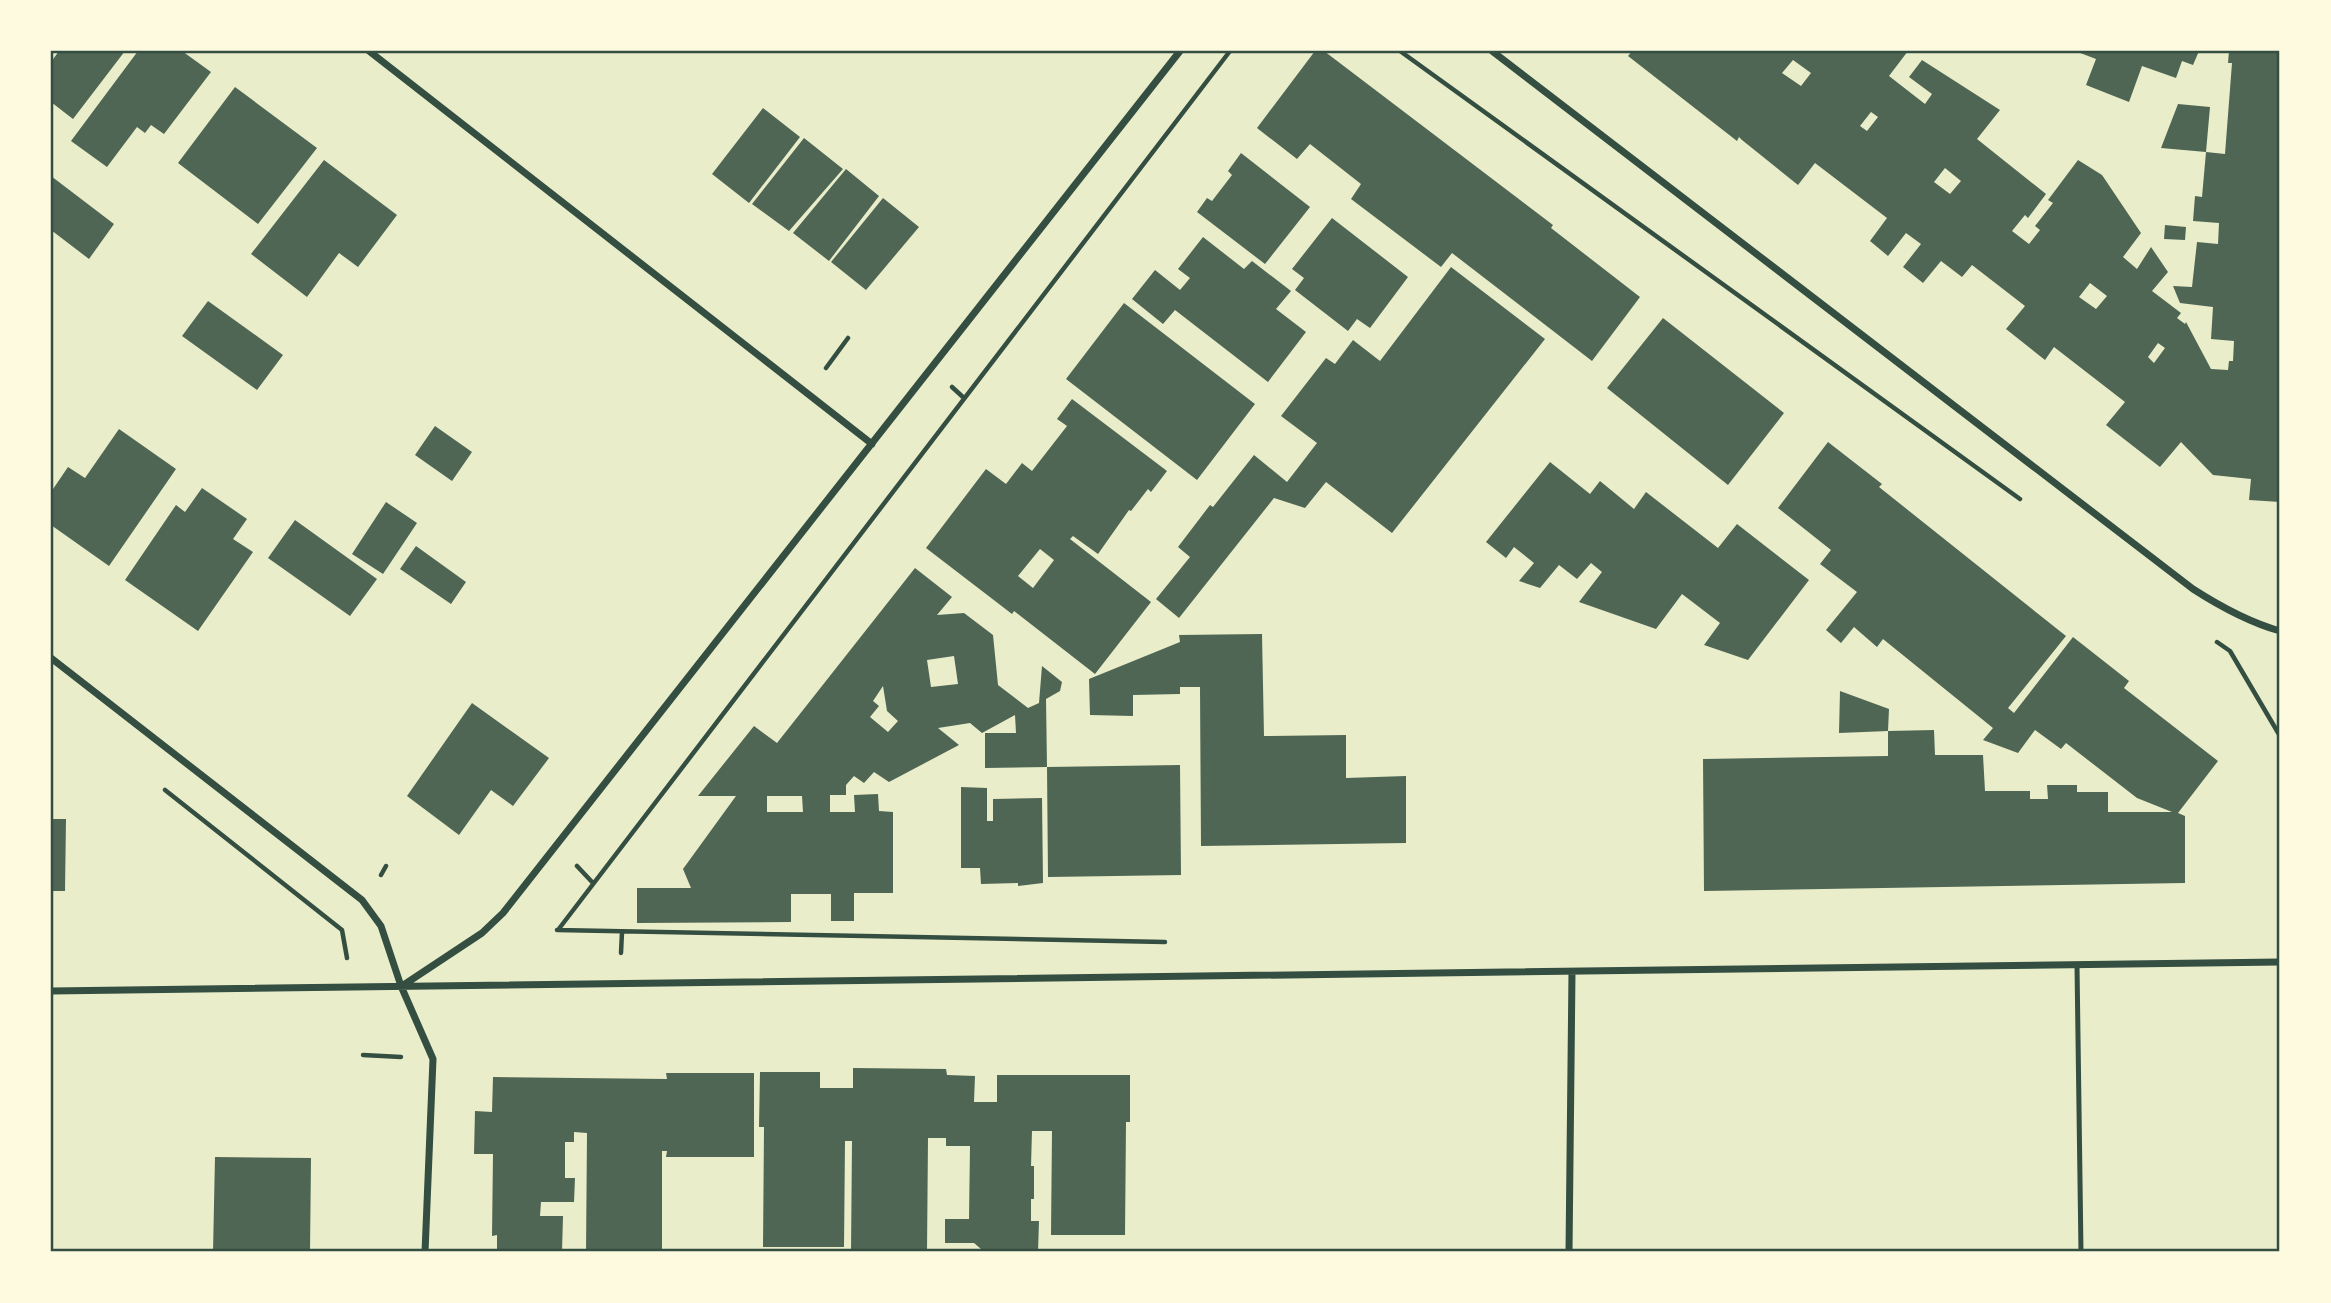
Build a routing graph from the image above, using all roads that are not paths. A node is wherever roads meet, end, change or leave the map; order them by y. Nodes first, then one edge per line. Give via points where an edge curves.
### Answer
1 (369, 51) edge
2 (1180, 51) edge
3 (1492, 51) edge
4 (872, 443) junction
5 (2280, 631) edge
6 (51, 658) edge
7 (2280, 962) edge
8 (2077, 965) junction
9 (1572, 972) junction
10 (401, 986) junction
11 (51, 991) edge
12 (425, 1252) edge
13 (1569, 1252) edge
14 (2081, 1252) edge

1 - 4 street
2 - 4 street
3 - 5 street via 2193,589 2233,613
4 - 10 street via 503,913 482,933
6 - 10 street via 362,900 381,926
7 - 8 street
8 - 9 street
8 - 14 lane
9 - 10 street
9 - 13 street
10 - 11 street
10 - 12 street via 433,1059

